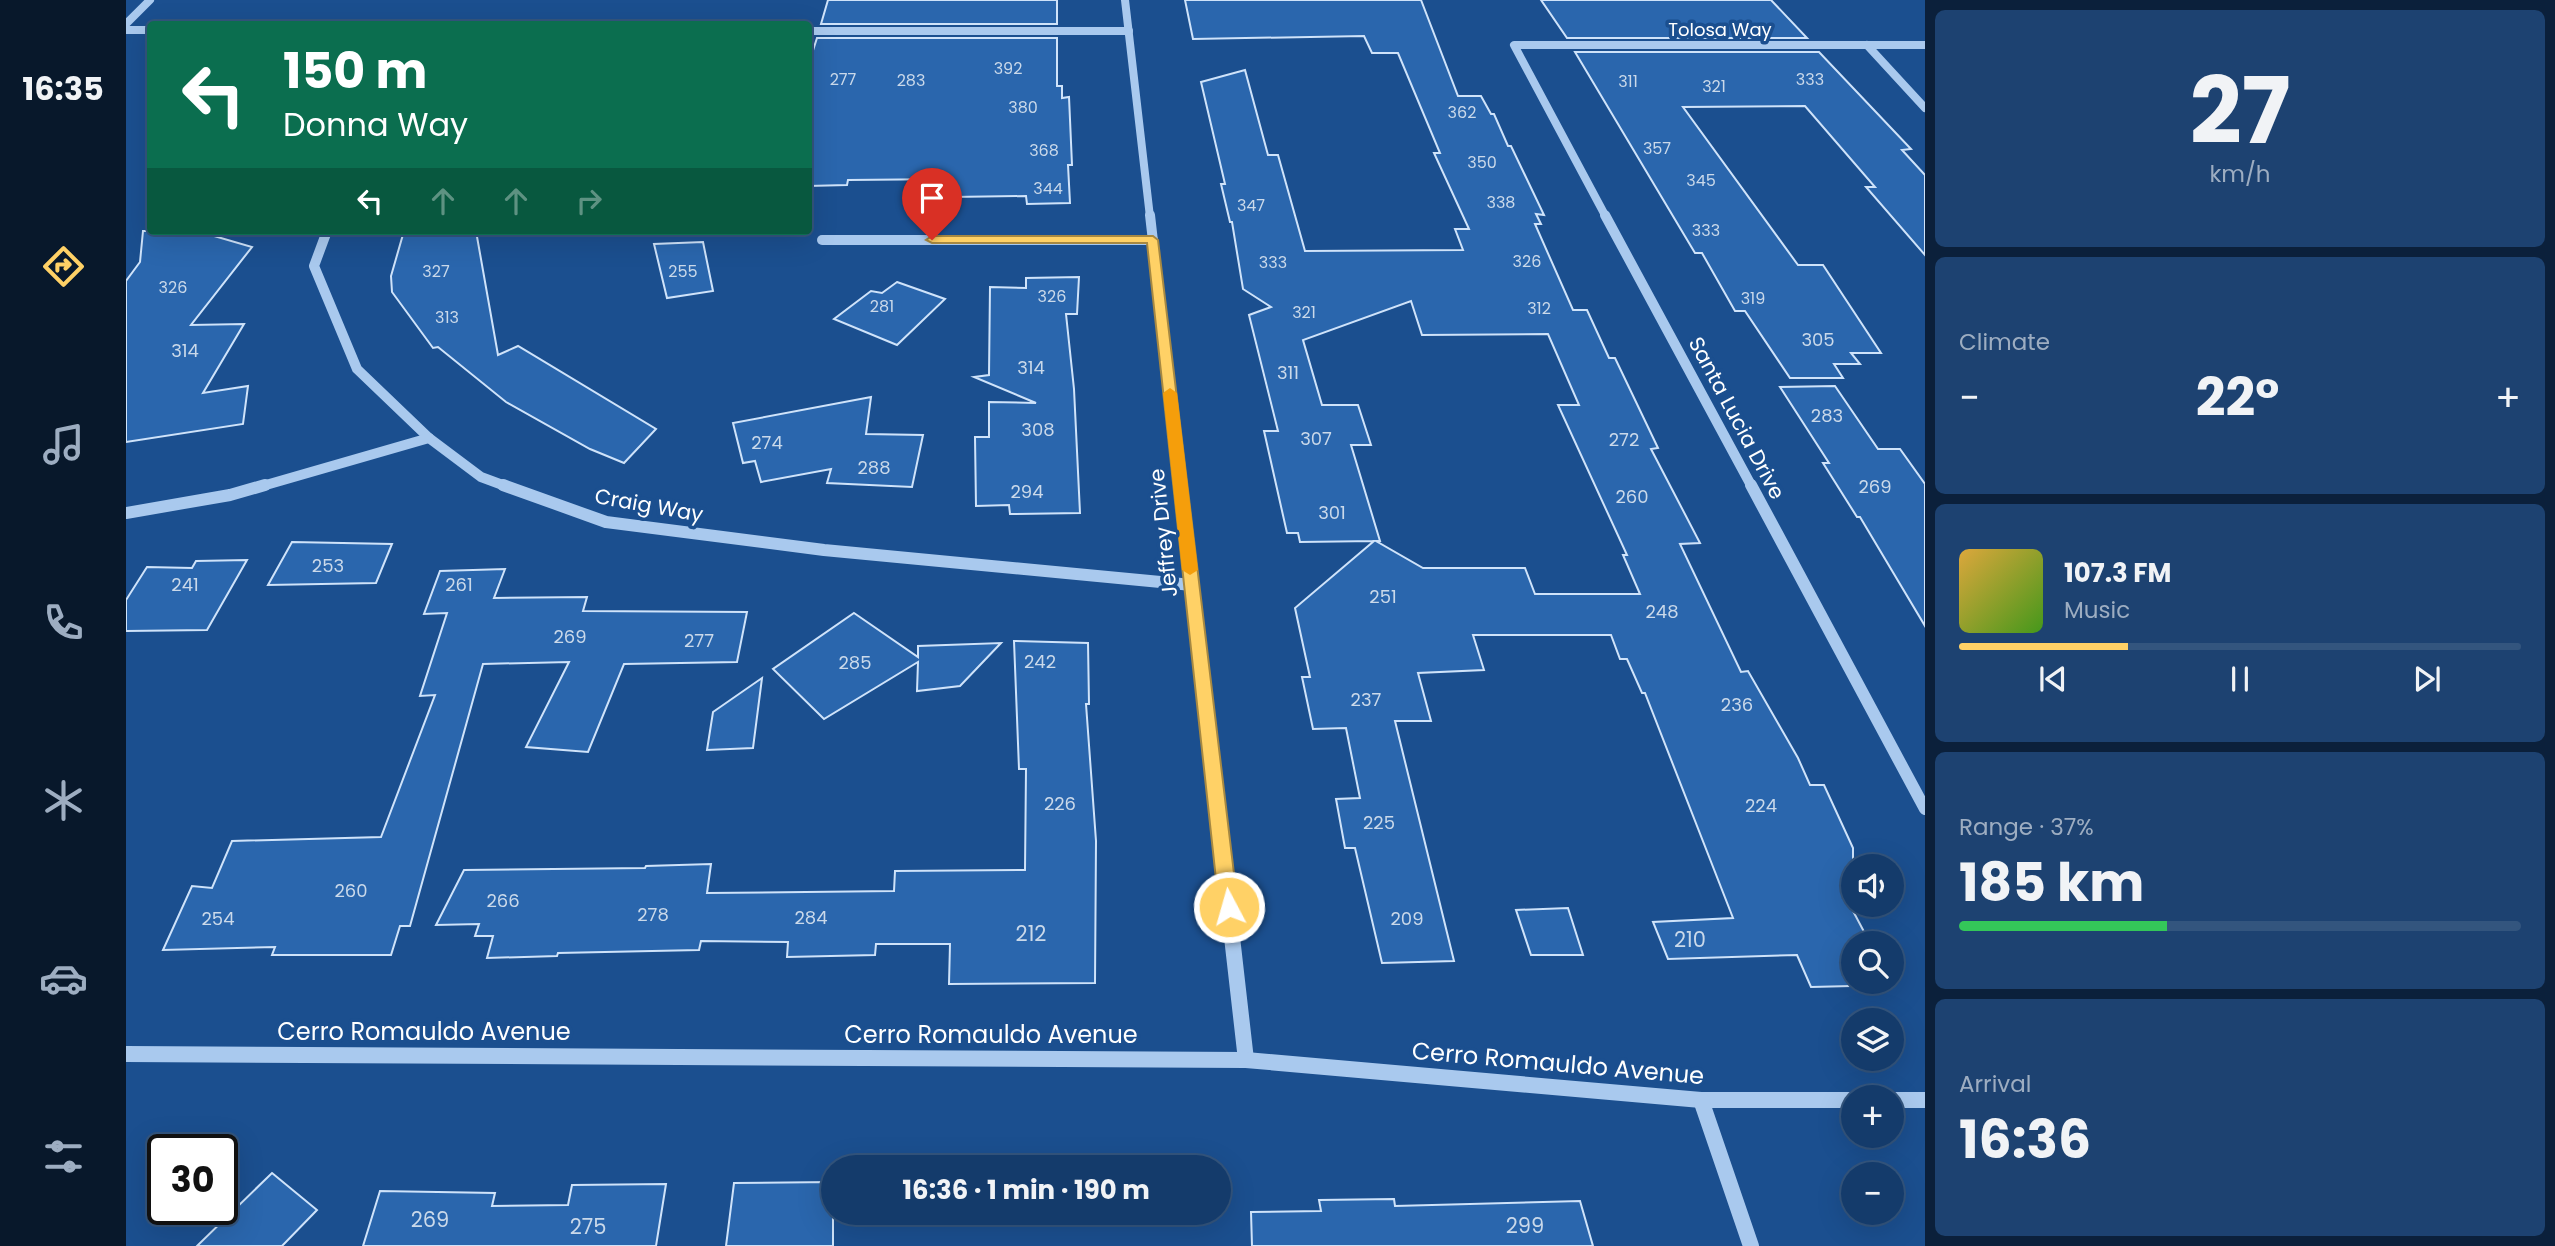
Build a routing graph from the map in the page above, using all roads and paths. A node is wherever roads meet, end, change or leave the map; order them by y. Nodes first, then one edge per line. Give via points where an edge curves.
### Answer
1 (150, 0) edge
2 (1125, 0) edge
3 (126, 24) edge
4 (126, 30) edge
5 (147, 30) edge
6 (812, 30) edge
7 (1129, 31) junction
8 (1514, 45) joint
9 (1867, 45) junction
10 (1925, 45) edge
11 (1925, 108) edge
12 (326, 235) edge
13 (822, 240) dead end
14 (1153, 240) junction
15 (429, 438) junction
16 (126, 513) edge
17 (1192, 585) junction
18 (1925, 809) edge
19 (126, 1054) edge
20 (1246, 1060) junction
21 (1701, 1100) junction
22 (1841, 1100) edge
23 (1904, 1100) edge
24 (1925, 1100) edge
25 (1751, 1246) edge

1 - 3 street
2 - 7 street, Jeffrey Drive
4 - 5 street
6 - 7 street
7 - 14 street, Jeffrey Drive
8 - 9 street, Tolosa Way
8 - 18 street, Santa Lucia Drive
9 - 10 street, Tolosa Way
9 - 11 street
12 - 15 street, Craig Way via 314,266 357,369
13 - 14 street
14 - 17 street, Jeffrey Drive
15 - 16 street via 230,495
15 - 17 street, Craig Way via 481,477 606,522 824,550
17 - 20 street, Jeffrey Drive
19 - 20 street, Cerro Romauldo Avenue
20 - 21 street, Cerro Romauldo Avenue
21 - 22 street, Cerro Romauldo Avenue
21 - 25 street
23 - 24 street

